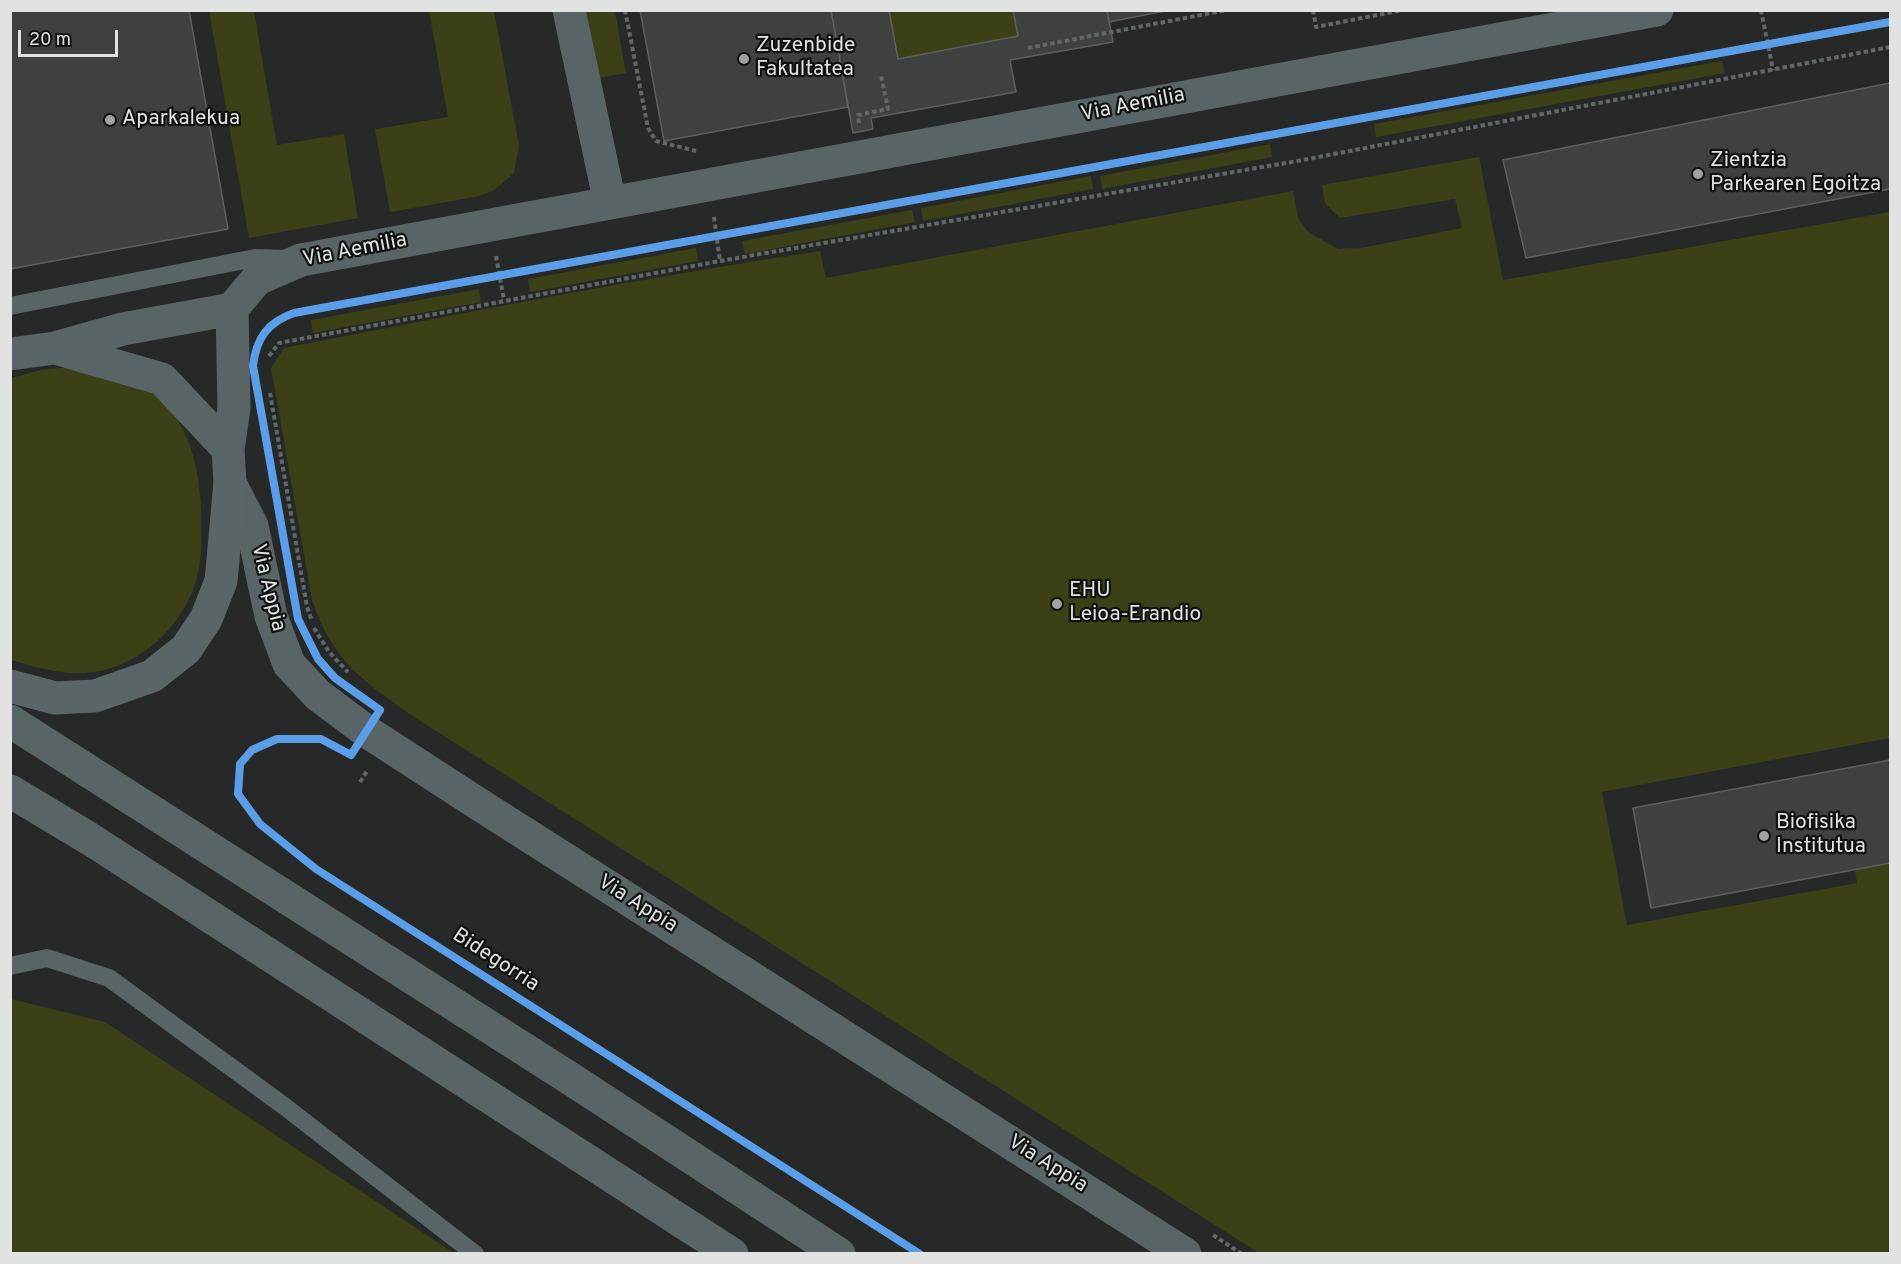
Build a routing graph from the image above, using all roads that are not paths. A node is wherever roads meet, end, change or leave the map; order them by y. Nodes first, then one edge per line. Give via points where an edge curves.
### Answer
1 (569, 10) edge
2 (1657, 10) edge
3 (610, 203) junction
4 (301, 260) junction
5 (10, 306) edge
6 (232, 309) junction
7 (55, 348) junction
8 (10, 354) edge
9 (228, 449) junction
10 (230, 483) junction
11 (10, 686) edge
12 (10, 722) edge
13 (10, 790) edge
14 (10, 966) edge
15 (475, 1254) edge
16 (732, 1254) edge
17 (839, 1254) edge
18 (1185, 1254) edge

1 - 3 street
2 - 3 street, Via Aemilia
3 - 4 street, Via Aemilia
4 - 5 lane via 255,258
4 - 6 street, Via Aemilia via 257,279
6 - 7 street via 123,329
6 - 9 street, Via Appia via 234,408
7 - 8 street
7 - 9 street via 162,379
9 - 10 street, Via Appia
10 - 11 main road via 221,581 206,619 186,649 152,676 95,696 56,698
10 - 18 street, Via Appia via 252,526 271,616 289,664 318,695 366,732
12 - 17 street
13 - 16 street
14 - 15 lane via 47,957 109,978 284,1106

